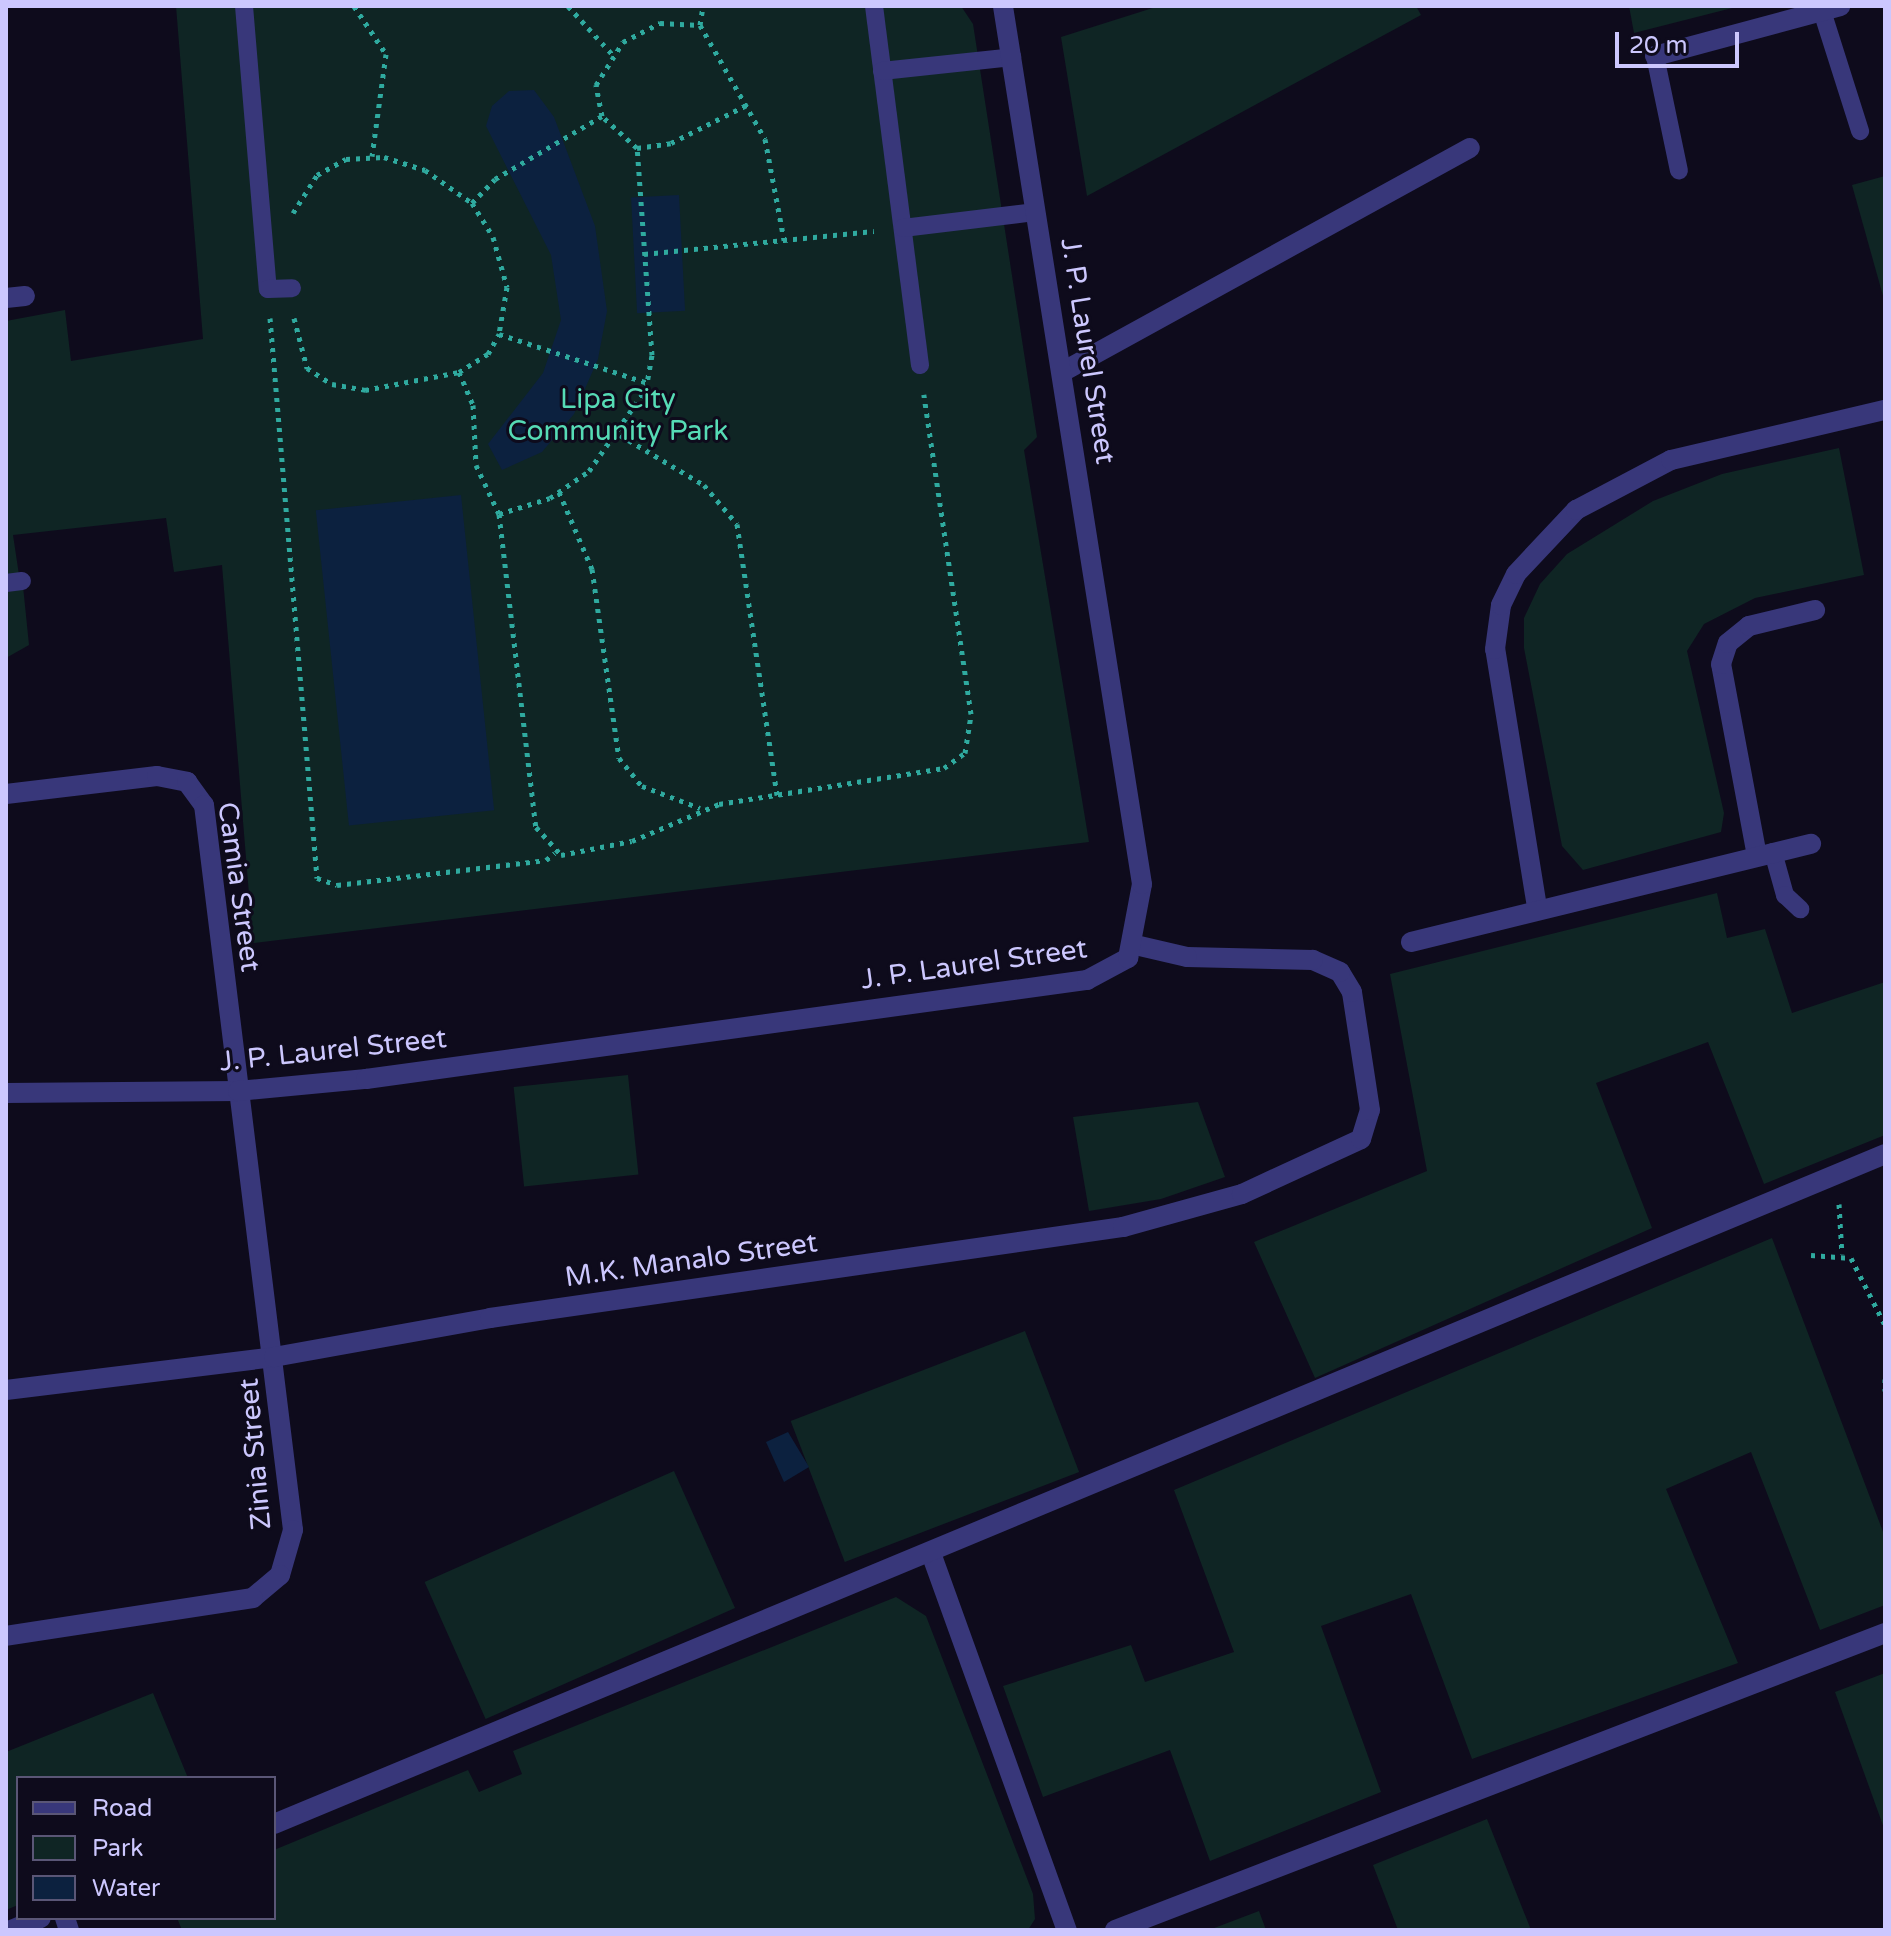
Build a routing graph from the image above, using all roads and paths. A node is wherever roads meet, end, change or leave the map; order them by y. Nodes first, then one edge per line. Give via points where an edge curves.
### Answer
1 (244, 6) edge
2 (354, 6) edge
3 (568, 6) edge
4 (703, 6) edge
5 (874, 6) edge
6 (1003, 6) edge
7 (1831, 9) edge
8 (700, 25) junction
9 (612, 54) junction
10 (1655, 56) joint
11 (1012, 57) junction
12 (882, 71) junction
13 (749, 104) junction
14 (602, 116) junction
15 (1860, 131) dead end
16 (637, 148) junction
17 (1470, 148) dead end
18 (372, 156) junction
19 (1679, 171) dead end
20 (472, 203) junction
21 (1036, 212) junction
22 (290, 224) dead end
23 (903, 228) junction
24 (784, 241) junction
25 (644, 254) junction
26 (292, 288) joint
27 (268, 289) junction
28 (499, 334) junction
29 (920, 365) joint
30 (1064, 371) junction
31 (459, 372) junction
32 (648, 383) junction
33 (1885, 410) edge
34 (620, 435) junction
35 (559, 492) junction
36 (499, 514) junction
37 (1815, 610) dead end
38 (6, 794) edge
39 (777, 795) junction
40 (701, 809) junction
41 (1811, 844) dead end
42 (555, 853) junction
43 (1765, 854) junction
44 (1537, 907) junction
45 (1800, 909) dead end
46 (1411, 942) dead end
47 (1135, 945) junction
48 (238, 1091) junction
49 (6, 1093) edge
50 (1885, 1154) edge
51 (1828, 1179) junction
52 (1842, 1254) junction
53 (1811, 1255) dead end
54 (1885, 1325) edge
55 (274, 1357) junction
56 (1885, 1379) edge
57 (6, 1390) edge
58 (1885, 1391) edge
59 (932, 1556) junction
60 (1885, 1633) edge
61 (6, 1636) edge
62 (276, 1823) edge
63 (36, 1920) edge
64 (11, 1930) edge
65 (1067, 1930) edge
66 (1115, 1930) edge

1 - 27 lane
2 - 18 path via 386,54
3 - 9 path
4 - 8 path
5 - 12 lane
6 - 11 street, J. P. Laurel Street
7 - 10 street
7 - 15 lane
8 - 9 path via 649,26
8 - 13 path
9 - 14 path via 596,85
10 - 19 lane
11 - 12 lane
11 - 21 street, J. P. Laurel Street
12 - 23 lane
13 - 16 path via 671,143
13 - 24 path via 765,139
14 - 16 path
14 - 20 path via 495,179
16 - 25 path
17 - 30 street
18 - 20 path via 425,170
18 - 22 path via 327,168 298,200
20 - 28 path via 505,274
21 - 23 lane
21 - 30 street, J. P. Laurel Street
23 - 24 path
23 - 29 lane
24 - 25 path
25 - 32 path
26 - 27 lane
26 - 31 path via 296,341 317,377 365,390
27 - 42 path via 317,878 337,885 546,860
28 - 31 path via 488,354
28 - 32 path
29 - 39 path via 971,714 969,744 944,768
30 - 47 street, J. P. Laurel Street via 1142,884
31 - 36 path via 473,405 476,465
32 - 34 path
33 - 44 street via 1671,460 1576,510 1516,574 1501,605 1495,649
34 - 35 path
34 - 39 path via 704,485 737,524
35 - 36 path
35 - 40 path via 592,569 619,758 642,786
36 - 42 path via 536,827
37 - 43 street via 1749,626 1728,643 1721,664
38 - 48 street, Camia Street via 157,776 196,791
39 - 40 path
40 - 42 path via 632,841
41 - 43 street
43 - 44 street
43 - 45 lane via 1785,895
44 - 46 street
47 - 48 street, J. P. Laurel Street via 1117,968 1087,980
47 - 55 street, M.K. Manalo Street via 1187,957 1313,960 1340,972 1352,992 1367,1131 1304,1171 1123,1227 518,1313
48 - 49 street, J. P. Laurel Street
48 - 55 street, Zinia Street
50 - 51 street
51 - 52 path via 1844,1222
51 - 59 street
52 - 53 path
52 - 54 path via 1856,1263
55 - 57 street, M.K. Manalo Street
55 - 61 street, Zinia Street via 293,1530 273,1584 238,1602
56 - 58 path
59 - 62 street
59 - 65 street
60 - 66 street
63 - 64 street

